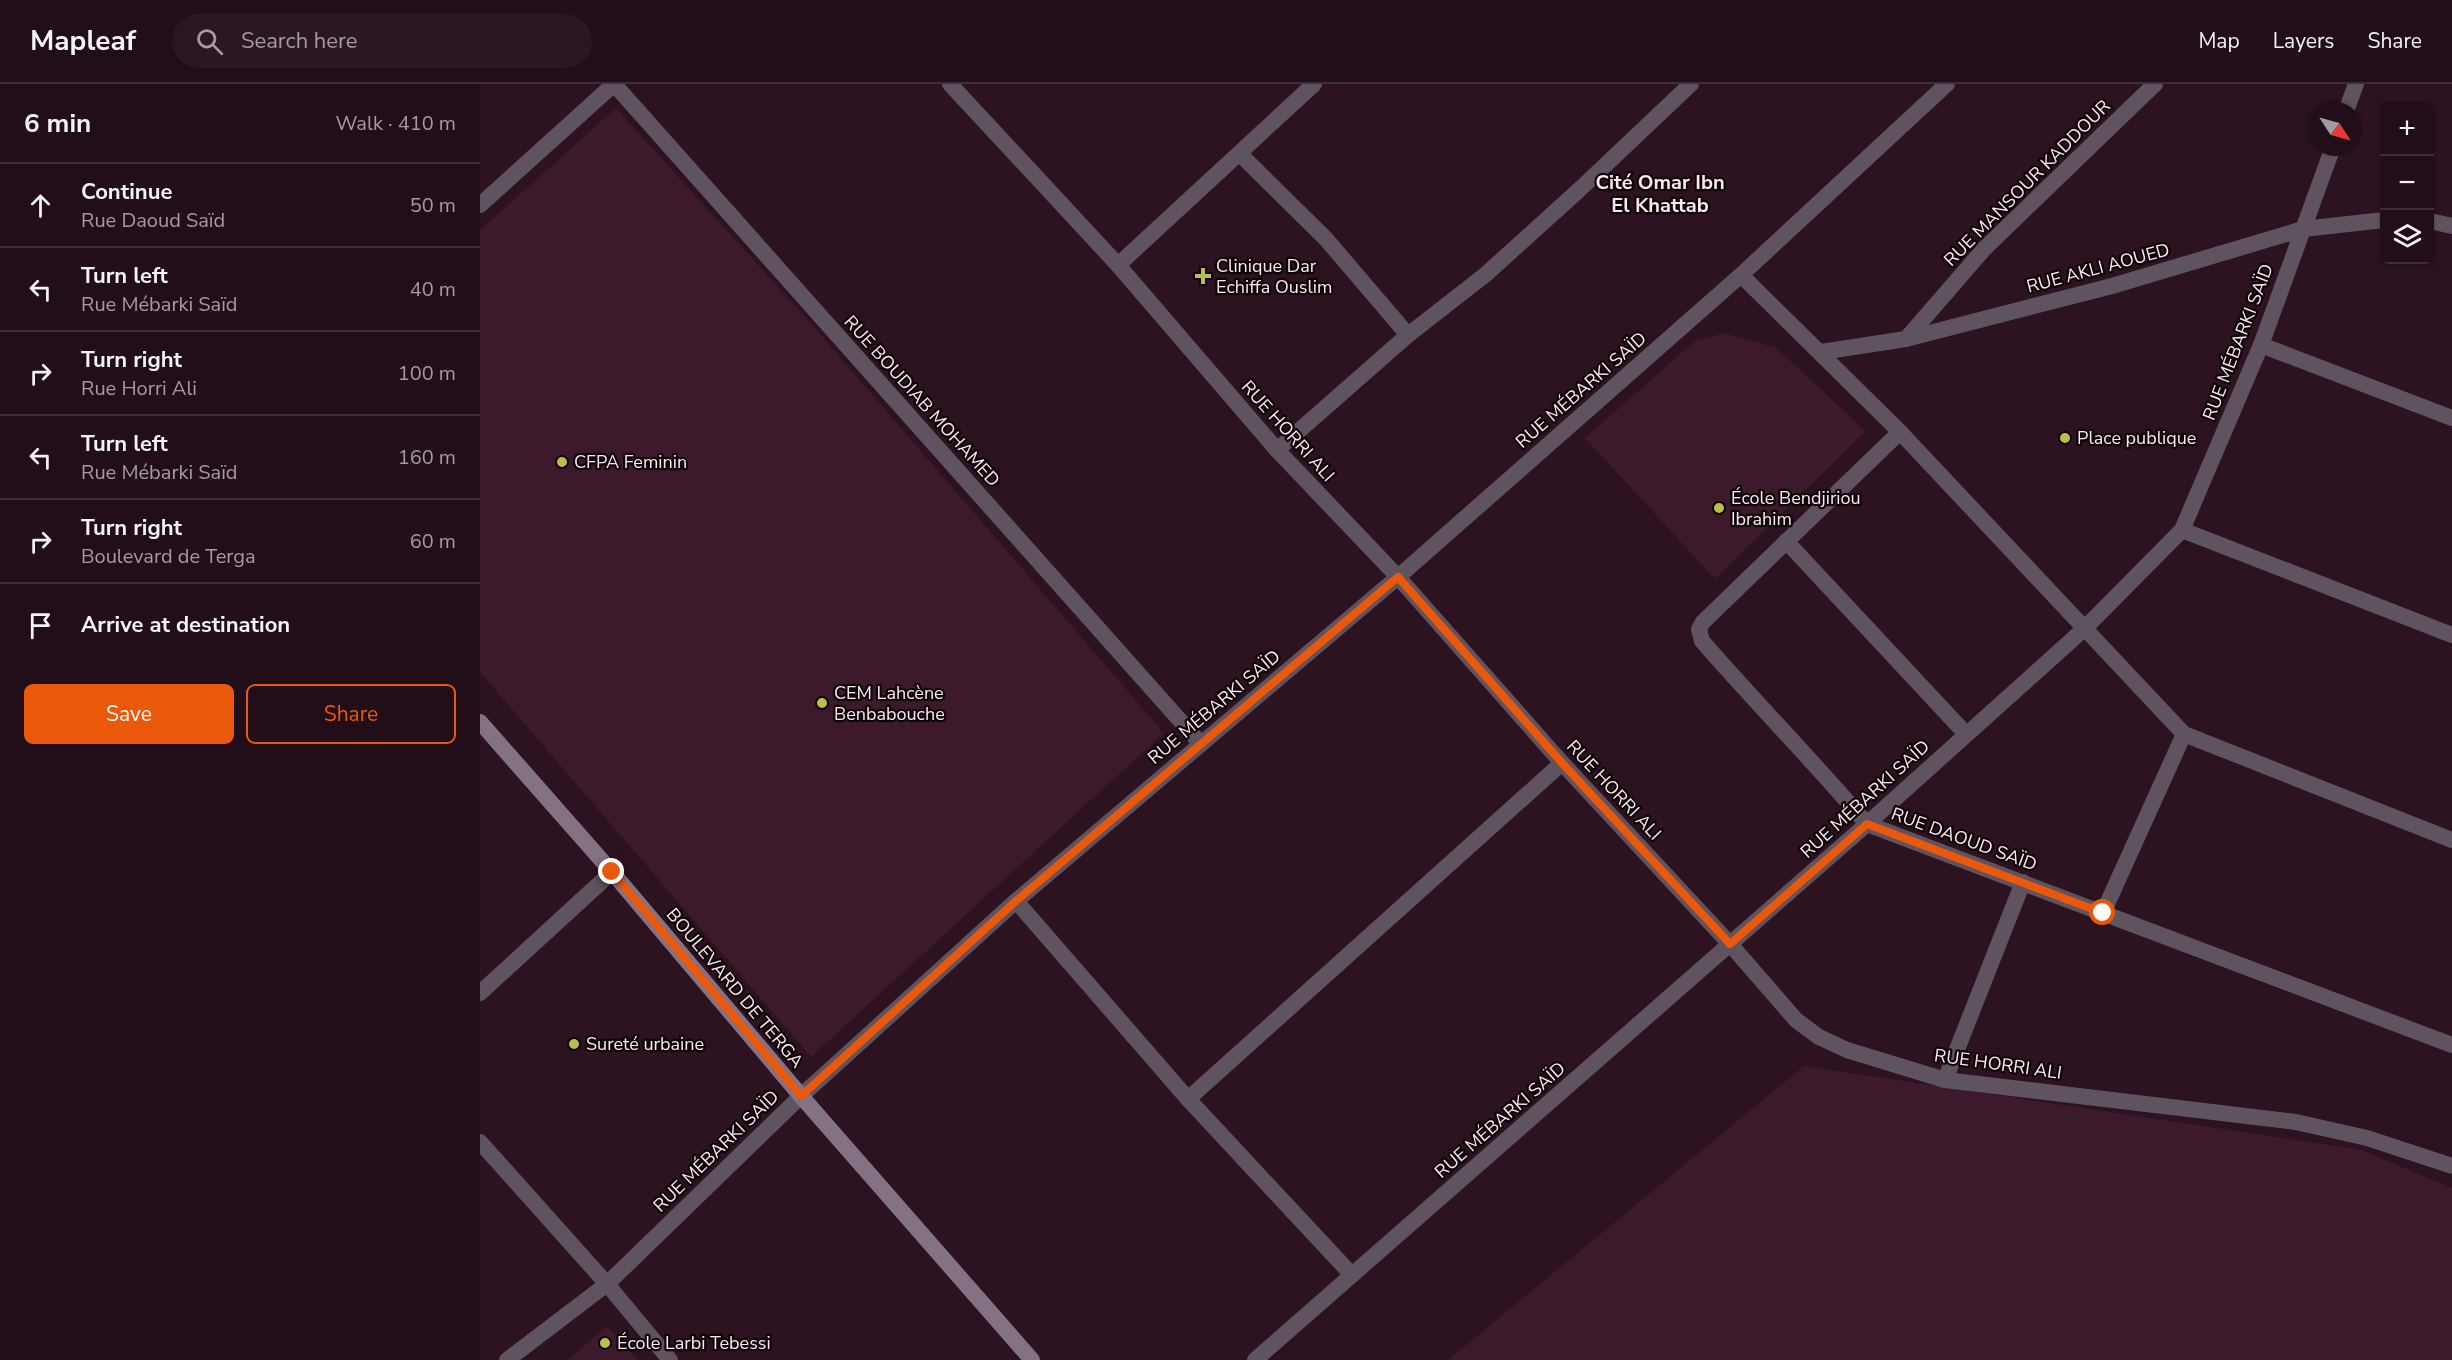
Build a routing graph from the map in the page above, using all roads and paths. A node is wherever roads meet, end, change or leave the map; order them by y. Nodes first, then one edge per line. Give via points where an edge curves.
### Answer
1 (614, 84) edge
2 (951, 84) edge
3 (1691, 84) edge
4 (1947, 84) edge
5 (2154, 84) edge
6 (2356, 84) edge
7 (1309, 86) edge
8 (2349, 102) edge
9 (1240, 154) junction
10 (2330, 156) edge
11 (480, 205) edge
12 (2380, 221) edge
13 (2434, 222) edge
14 (2452, 226) edge
15 (2302, 229) junction
16 (1118, 265) junction
17 (1741, 275) junction
18 (1408, 335) junction
19 (1906, 339) junction
20 (2261, 345) junction
21 (1821, 352) junction
22 (2452, 418) edge
23 (1900, 432) junction
24 (1277, 450) junction
25 (2182, 530) junction
26 (1786, 541) junction
27 (1398, 577) junction
28 (2084, 629) junction
29 (2452, 635) edge
30 (480, 722) edge
31 (1966, 734) junction
32 (2184, 734) junction
33 (1201, 744) junction
34 (1562, 763) junction
35 (1867, 824) junction
36 (2452, 840) edge
37 (612, 872) junction
38 (2023, 882) junction
39 (1016, 901) junction
40 (2103, 913) junction
41 (1730, 944) junction
42 (480, 993) edge
43 (2452, 1045) edge
44 (1945, 1080) junction
45 (801, 1096) junction
46 (1188, 1099) junction
47 (480, 1142) edge
48 (2452, 1166) edge
49 (1352, 1275) junction
50 (607, 1284) junction
51 (507, 1360) edge
52 (670, 1360) edge
53 (1032, 1360) edge
54 (1255, 1360) edge

1 - 11 street
1 - 33 street, RUE BOUDIAB MOHAMED
2 - 16 street, RUE HORRI ALI
3 - 18 street via 1485,275
4 - 17 street, RUE MÉBARKI SAÏD
5 - 19 street, RUE MANSOUR KADDOUR via 1984,249
6 - 8 street
7 - 9 street
9 - 16 street
9 - 18 street via 1326,239
10 - 15 street, RUE MÉBARKI SAÏD
12 - 15 street, RUE AKLI AOUED
13 - 14 street
15 - 19 street, RUE AKLI AOUED via 2112,286
15 - 20 street, RUE MÉBARKI SAÏD
16 - 24 street, RUE HORRI ALI
17 - 21 street
17 - 27 street, RUE MÉBARKI SAÏD
18 - 24 street
19 - 21 street, RUE AKLI AOUED
20 - 22 street
20 - 25 street, RUE MÉBARKI SAÏD
21 - 23 street
23 - 26 street, RUE DAOUD SAÏD
23 - 28 street
24 - 27 street, RUE HORRI ALI
25 - 28 street, RUE MÉBARKI SAÏD
25 - 29 street
26 - 31 street
26 - 35 street, RUE DAOUD SAÏD via 1703,622 1700,636
27 - 33 street, RUE MÉBARKI SAÏD
27 - 34 street, RUE HORRI ALI
28 - 31 street, RUE MÉBARKI SAÏD
28 - 32 street
30 - 37 main road, BOULEVARD DE TERGA
31 - 35 street, RUE MÉBARKI SAÏD
32 - 36 street
32 - 40 street
33 - 39 street, RUE MÉBARKI SAÏD
34 - 41 street, RUE HORRI ALI
34 - 46 street
35 - 38 street, RUE DAOUD SAÏD
35 - 41 street, RUE MÉBARKI SAÏD
37 - 42 street
37 - 45 main road, BOULEVARD DE TERGA
38 - 40 street, RUE DAOUD SAÏD
38 - 44 street
39 - 45 street, RUE MÉBARKI SAÏD
39 - 46 street
40 - 43 street, RUE DAOUD SAÏD
41 - 44 street, RUE HORRI ALI via 1796,1020 1819,1037 1846,1050
41 - 49 street, RUE MÉBARKI SAÏD
44 - 48 street, RUE HORRI ALI via 2296,1122 2367,1138
45 - 50 street, RUE MÉBARKI SAÏD
45 - 53 main road, BOULEVARD DE TERGA
46 - 49 street
47 - 50 street
49 - 54 street, RUE MÉBARKI SAÏD
50 - 51 street, RUE MÉBARKI SAÏD
50 - 52 street

